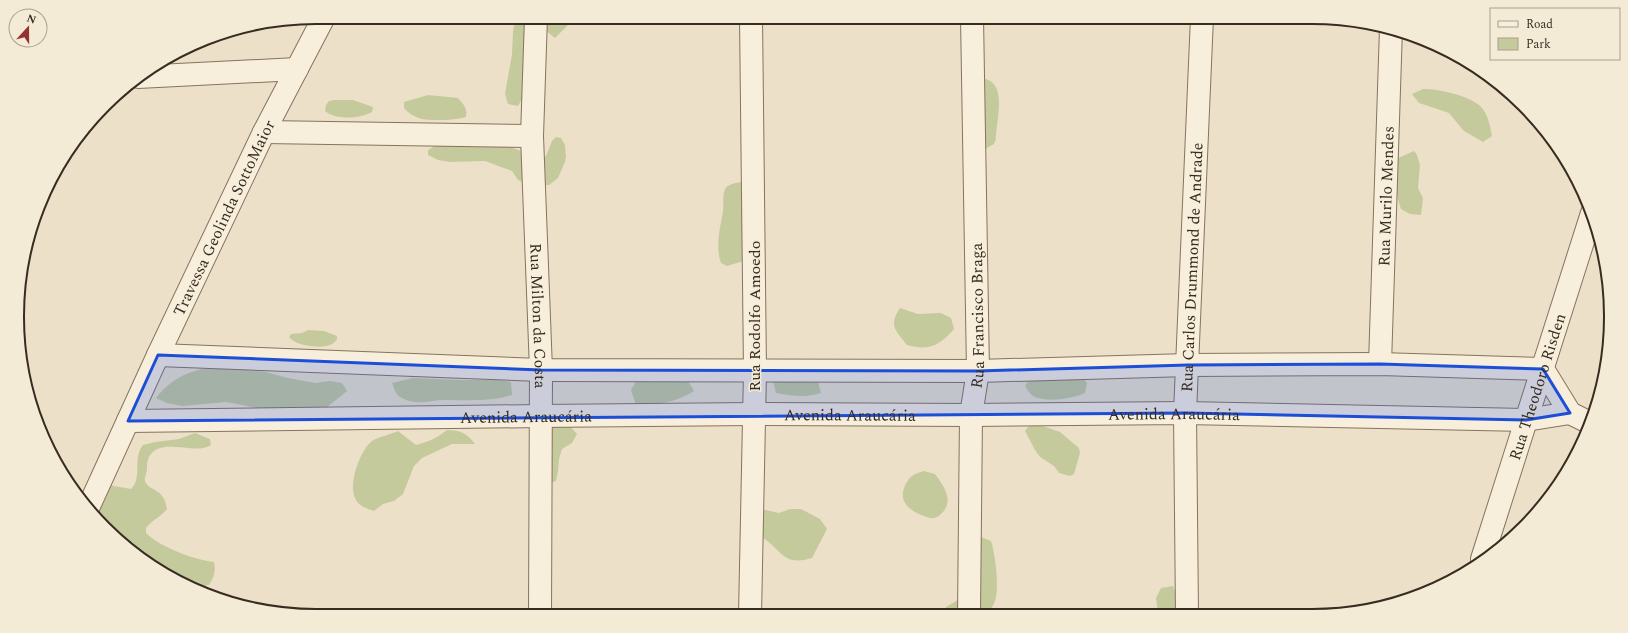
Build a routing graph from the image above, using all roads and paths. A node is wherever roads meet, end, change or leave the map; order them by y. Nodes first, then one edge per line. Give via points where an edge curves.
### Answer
1 (320, 24) edge
2 (536, 24) edge
3 (751, 24) edge
4 (972, 24) edge
5 (1202, 24) edge
6 (1391, 35) edge
7 (297, 69) junction
8 (149, 76) edge
9 (264, 132) junction
10 (532, 136) junction
11 (1589, 224) edge
12 (158, 355) junction
13 (1188, 364) junction
14 (1380, 364) junction
15 (1543, 369) junction
16 (541, 370) junction
17 (754, 371) junction
18 (978, 371) junction
19 (1185, 413) junction
20 (754, 414) junction
21 (971, 415) junction
22 (540, 416) junction
23 (1579, 418) edge
24 (1526, 420) junction
25 (128, 421) junction
26 (91, 502) edge
27 (1484, 553) edge
28 (540, 609) edge
29 (750, 609) edge
30 (969, 609) edge
31 (1187, 609) edge

1 - 7 street, Travessa Geolinda SottoMaior
2 - 10 street, Rua Milton da Costa
3 - 17 street, Rua Rodolfo Amoedo
4 - 18 street, Rua Francisco Braga
5 - 13 street, Rua Carlos Drummond de Andrade
6 - 14 street, Rua Murilo Mendes
7 - 8 street
7 - 9 street, Travessa Geolinda SottoMaior
9 - 10 street
9 - 12 street, Travessa Geolinda SottoMaior
10 - 16 street, Rua Milton da Costa
11 - 15 street, Rua Theodoro Risden
12 - 16 street
12 - 25 street, Travessa Geolinda SottoMaior
13 - 14 street
13 - 18 street
13 - 19 street, Rua Carlos Drummond de Andrade
14 - 15 street
15 - 23 street, Avenida Araucária
15 - 24 street, Rua Theodoro Risden
16 - 17 street
16 - 22 street, Rua Milton da Costa
17 - 18 street
17 - 20 street, Rua Rodolfo Amoedo
18 - 21 street, Rua Francisco Braga
19 - 21 street, Avenida Araucária
19 - 24 street, Avenida Araucária
19 - 31 street, Rua Carlos Drummond de Andrade
20 - 21 street, Avenida Araucária
20 - 22 street, Avenida Araucária
20 - 29 street, Rua Rodolfo Amoedo
21 - 30 street, Rua Francisco Braga
22 - 25 street, Avenida Araucária
22 - 28 street, Rua Milton da Costa
23 - 24 street, Avenida Araucária
24 - 27 street, Rua Theodoro Risden
25 - 26 street, Travessa Geolinda SottoMaior

